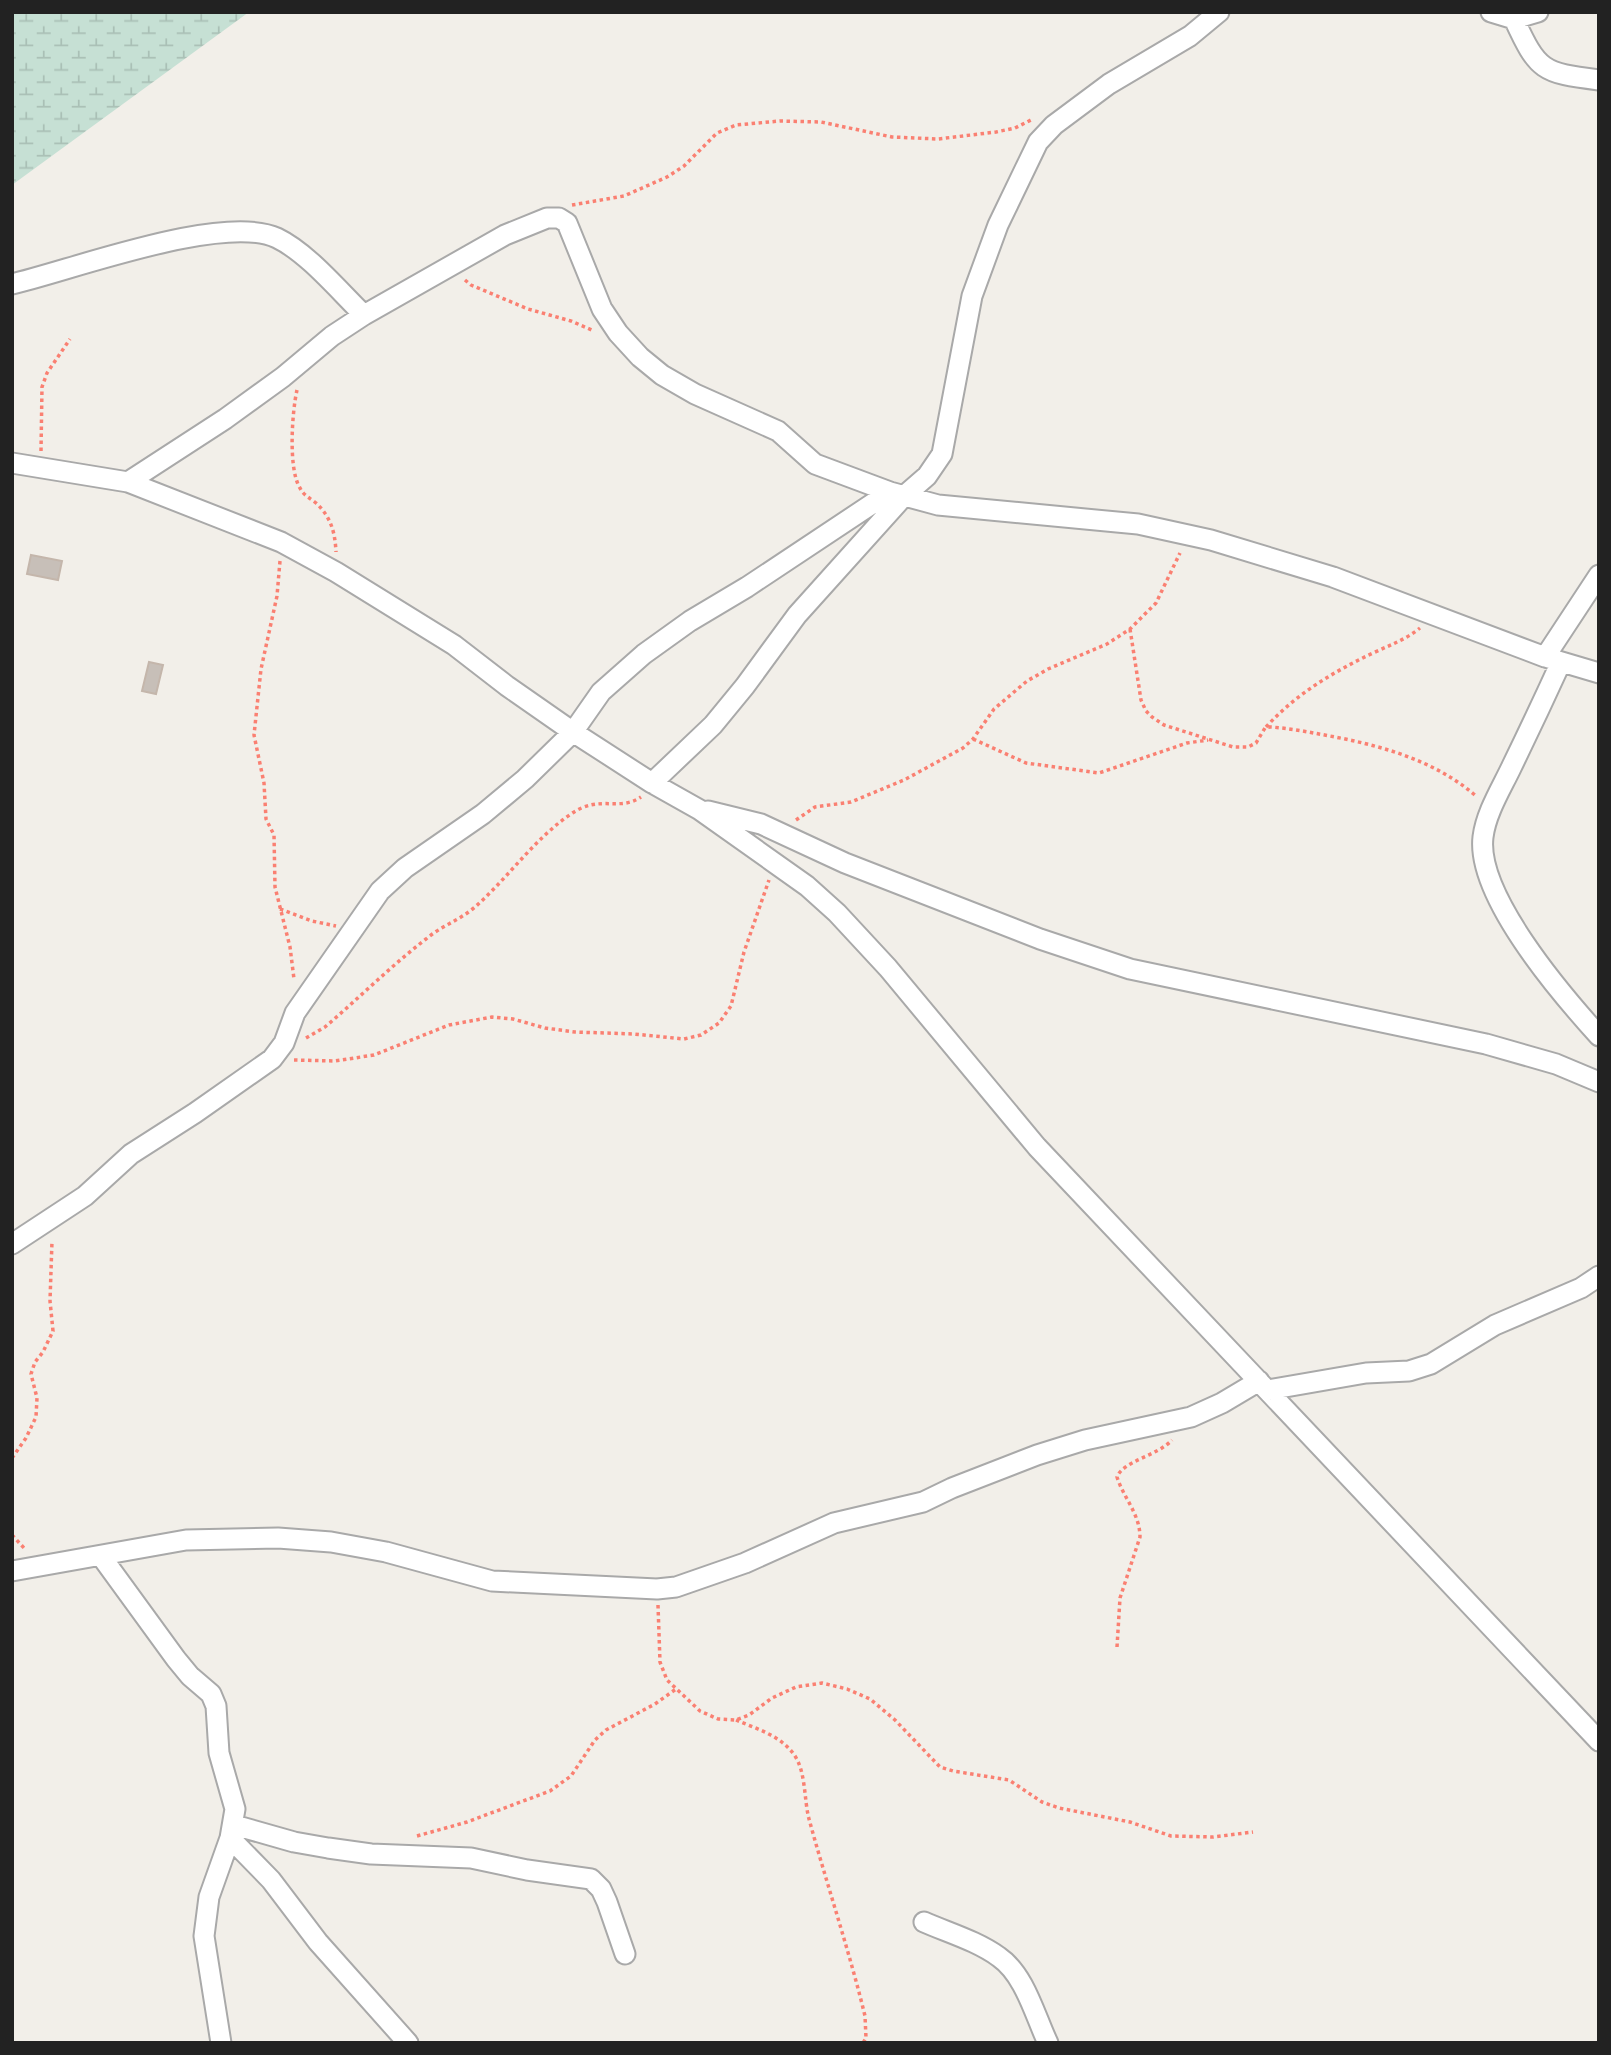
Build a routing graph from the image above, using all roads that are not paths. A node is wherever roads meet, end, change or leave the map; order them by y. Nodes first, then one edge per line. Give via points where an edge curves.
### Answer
1 (1219, 12) edge
2 (1491, 12) edge
3 (1538, 12) edge
4 (1514, 19) junction
5 (1599, 80) edge
6 (12, 284) edge
7 (364, 315) junction
8 (12, 463) edge
9 (128, 482) junction
10 (897, 494) junction
11 (1599, 575) edge
12 (1553, 659) junction
13 (1599, 673) edge
14 (573, 732) junction
15 (652, 783) junction
16 (700, 810) junction
17 (1599, 1036) edge
18 (1599, 1082) edge
19 (12, 1244) edge
20 (1599, 1276) edge
21 (1264, 1385) junction
22 (101, 1556) junction
23 (12, 1570) edge
24 (1599, 1741) edge
25 (232, 1831) junction
26 (924, 1922) dead end
27 (625, 1954) dead end
28 (220, 2043) edge
29 (408, 2043) edge
30 (1048, 2043) edge

1 - 10 street via 1190,36 1109,84 1038,142 998,225 972,296 942,454 927,476
2 - 4 street
3 - 4 street
4 - 5 street via 1537,62 1548,70
6 - 7 street via 183,238 249,232 276,237 302,255
7 - 9 street via 204,433
7 - 10 street via 514,231 559,218 567,223 602,309 618,333 655,369 695,394 778,431 816,464
8 - 9 street
9 - 14 street via 281,542 336,572 454,645
10 - 12 street via 938,505 1009,514 1138,524 1211,540 1333,577
10 - 14 street via 644,654 601,692
10 - 15 street via 713,725
11 - 12 street
12 - 13 street
12 - 17 street via 1491,809 1483,853 1498,900 1550,977
14 - 15 street
14 - 19 street via 483,814 380,891 295,1013 284,1043 272,1059 131,1154 85,1196
15 - 16 street
16 - 18 street via 739,817 785,834 845,863 1129,969 1498,1046
16 - 21 street via 775,861 837,914 1037,1147
20 - 21 street via 1495,1325 1432,1364 1409,1371
21 - 22 street via 1191,1417 1085,1440 923,1502 834,1523 745,1563 676,1587 492,1581 386,1552 278,1538 186,1540
21 - 24 street
22 - 23 street
22 - 25 street via 176,1659 211,1694 219,1753 235,1809
25 - 27 street via 371,1854 471,1858 591,1879 601,1889
25 - 28 street via 209,1896 204,1936
25 - 29 street via 318,1942
26 - 30 street via 1001,1958 1020,1981

